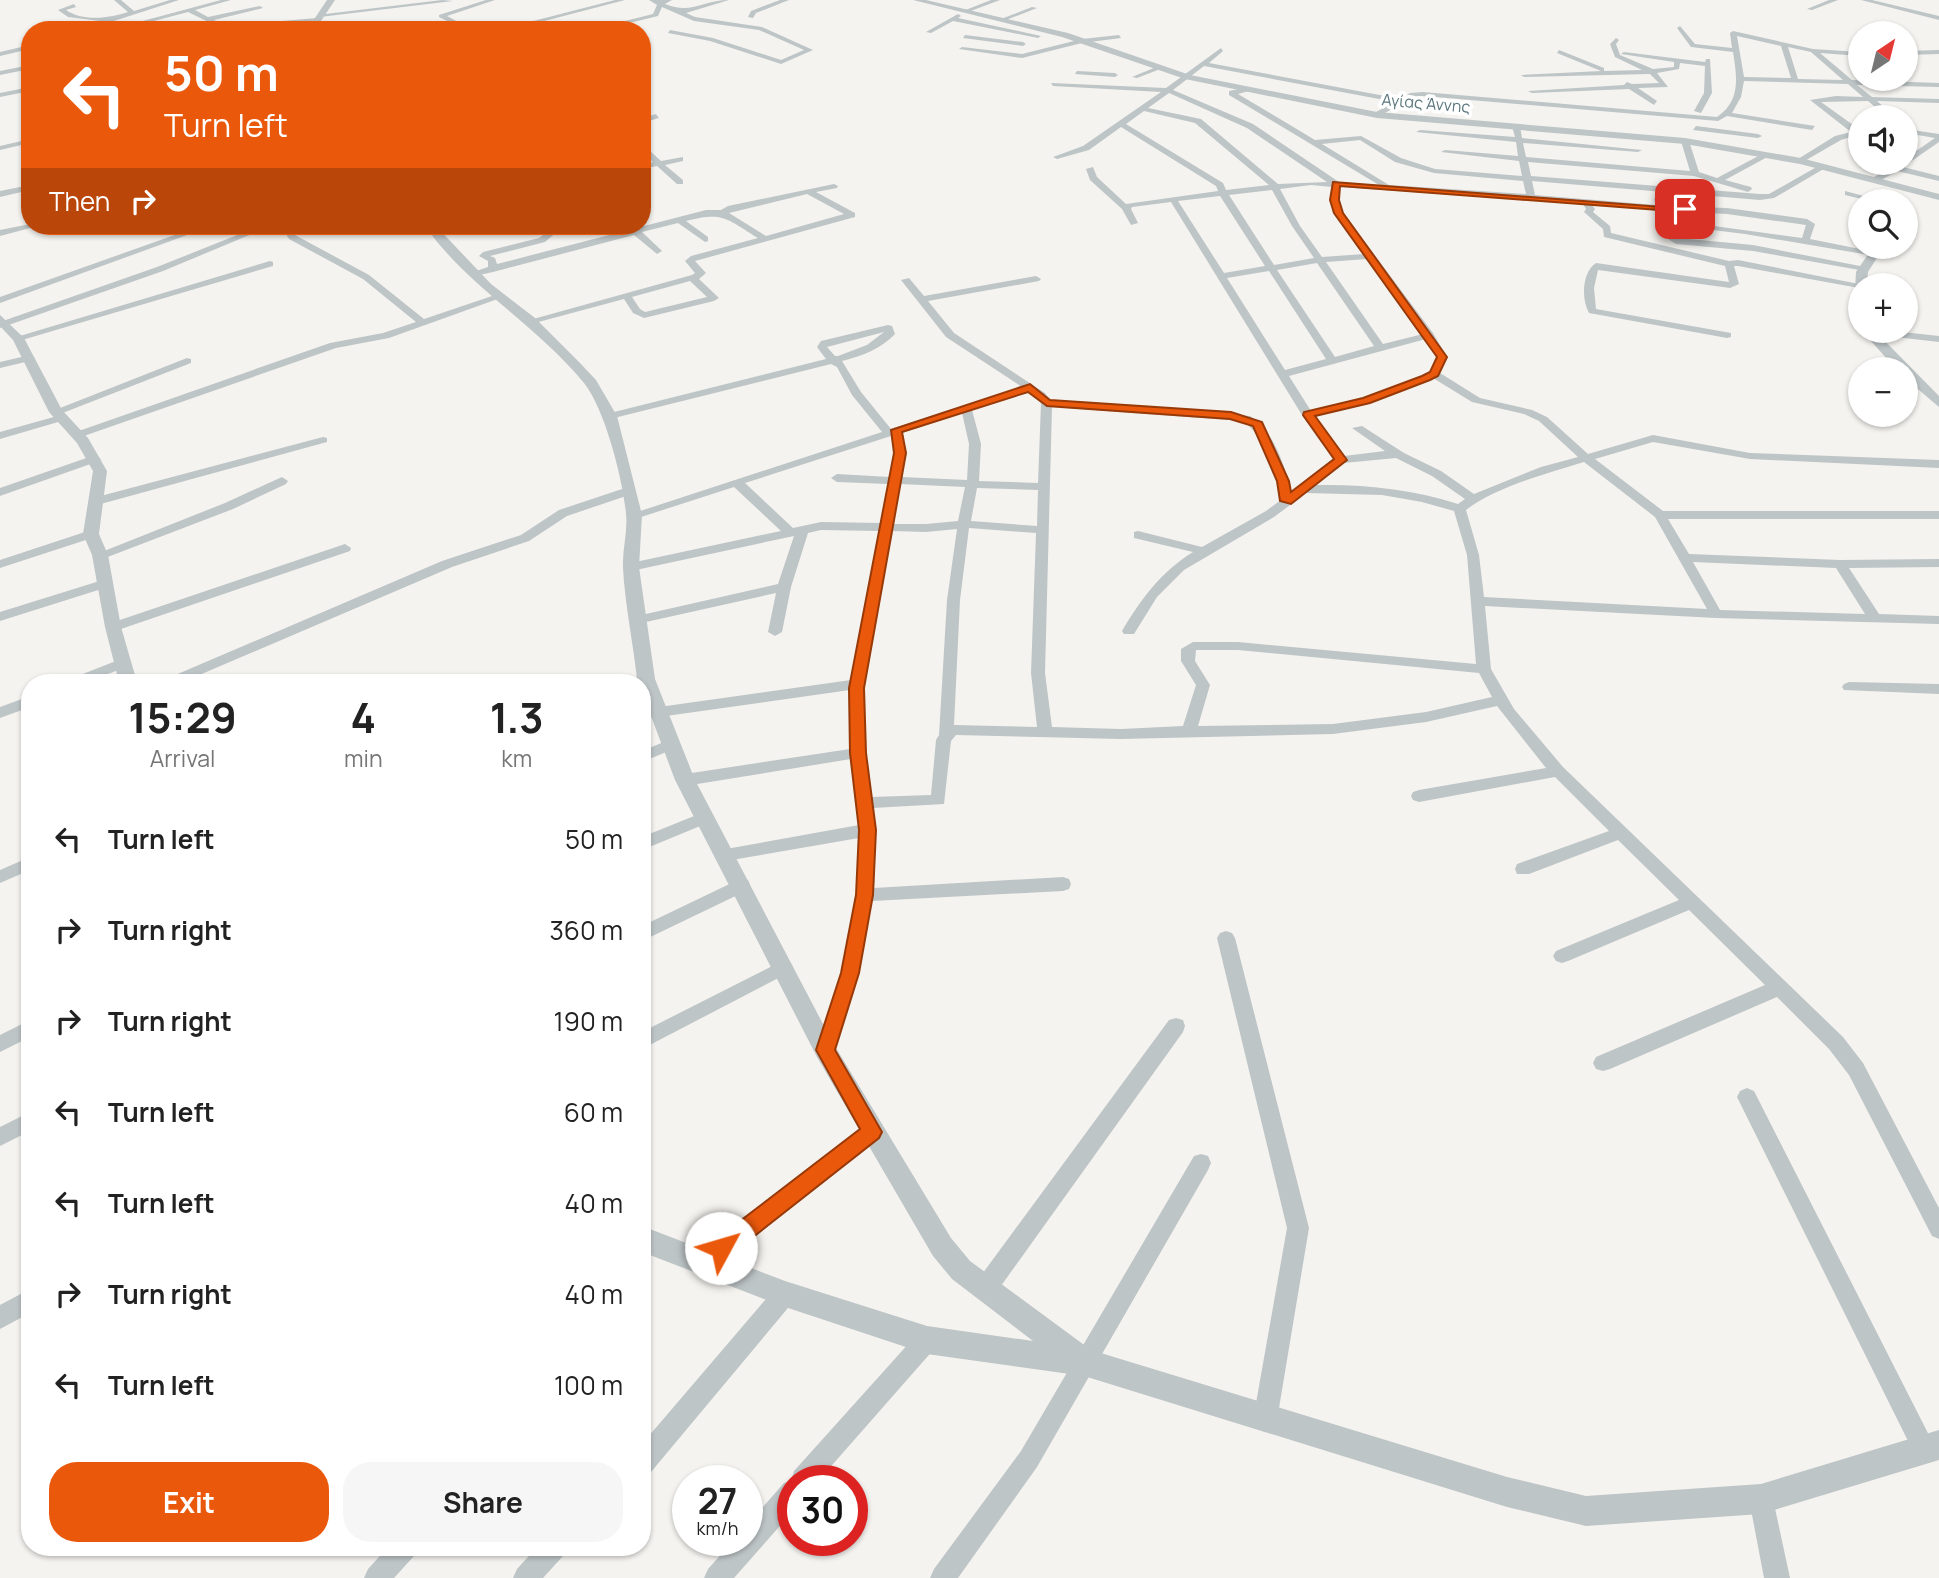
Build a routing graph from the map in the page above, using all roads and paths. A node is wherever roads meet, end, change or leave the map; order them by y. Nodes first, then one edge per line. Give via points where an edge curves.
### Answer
1 (117, 0) edge
2 (176, 0) edge
3 (228, 0) edge
4 (331, 0) edge
5 (492, 0) edge
6 (622, 0) edge
7 (652, 0) edge
8 (673, 0) edge
9 (726, 0) edge
10 (786, 0) edge
11 (917, 0) edge
12 (997, 0) edge
13 (1810, 0) edge
14 (1835, 0) edge
15 (1864, 0) edge
16 (450, 1) edge
17 (163, 2) edge
18 (71, 3) edge
19 (661, 3) junction
20 (1825, 4) junction
21 (260, 8) dead end
22 (1034, 8) dead end
23 (1810, 9) dead end
24 (189, 10) junction
25 (83, 11) dead end
26 (969, 11) junction
27 (133, 13) junction
28 (678, 13) junction
29 (751, 16) dead end
30 (318, 17) junction
31 (690, 18) junction
32 (1939, 18) edge
33 (208, 19) junction
34 (950, 19) junction
35 (1004, 19) junction
36 (106, 20) joint
37 (147, 21) edge
38 (212, 21) edge
39 (285, 21) edge
40 (316, 21) edge
41 (450, 21) edge
42 (537, 21) edge
43 (630, 21) edge
44 (1681, 28) dead end
45 (929, 32) dead end
46 (1042, 33) junction
47 (965, 37) dead end
48 (1119, 37) dead end
49 (1616, 40) dead end
50 (1082, 41) junction
51 (1023, 44) junction
52 (1784, 44) junction
53 (962, 49) dead end
54 (21, 50) edge
55 (1221, 50) dead end
56 (1735, 50) junction
57 (1813, 51) junction
58 (992, 52) junction
59 (1559, 52) dead end
60 (1615, 52) junction
61 (1939, 52) edge
62 (1848, 53) edge
63 (1918, 53) edge
64 (15, 56) dead end
65 (1022, 56) junction
66 (1, 57) edge
67 (1677, 61) junction
68 (1205, 64) junction
69 (1006, 65) dead end
70 (1161, 67) junction
71 (21, 69) edge
72 (1651, 71) junction
73 (1609, 72) junction
74 (0, 73) edge
75 (1077, 73) dead end
76 (1524, 75) dead end
77 (1135, 77) junction
78 (1184, 80) junction
79 (1795, 81) junction
80 (21, 82) edge
81 (1738, 82) junction
82 (1847, 83) junction
83 (1918, 83) edge
84 (1053, 84) dead end
85 (1939, 85) edge
86 (0, 86) edge
87 (1630, 86) junction
88 (1246, 89) junction
89 (1582, 89) junction
90 (1168, 90) junction
91 (21, 91) edge
92 (1532, 91) dead end
93 (0, 95) edge
94 (1594, 97) dead end
95 (1707, 99) junction
96 (1868, 99) junction
97 (1605, 100) dead end
98 (1401, 101) junction
99 (1939, 101) edge
100 (1654, 103) dead end
101 (1876, 105) edge
102 (1733, 106) junction
103 (1712, 107) dead end
104 (1145, 109) junction
105 (1492, 109) dead end
106 (1700, 109) joint
107 (1725, 110) junction
108 (1626, 113) junction
109 (1532, 114) dead end
110 (1377, 115) junction
111 (656, 116) dead end
112 (651, 118) edge
113 (1718, 119) junction
114 (1121, 124) junction
115 (1848, 125) edge
116 (1516, 126) junction
117 (1687, 127) dead end
118 (1705, 128) junction
119 (1812, 128) dead end
120 (1420, 132) dead end
121 (1918, 132) edge
122 (1848, 135) edge
123 (1633, 136) junction
124 (1758, 136) dead end
125 (1939, 137) edge
126 (1518, 140) junction
127 (1685, 141) junction
128 (1313, 142) junction
129 (21, 143) edge
130 (0, 148) edge
131 (1638, 150) junction
132 (1445, 152) dead end
133 (1918, 152) edge
134 (1767, 155) junction
135 (651, 157) edge
136 (1057, 157) dead end
137 (1522, 158) junction
138 (680, 159) dead end
139 (1801, 161) junction
140 (659, 164) junction
141 (651, 165) edge
142 (1823, 167) junction
143 (1090, 169) dead end
144 (1647, 170) junction
145 (1918, 170) edge
146 (1695, 174) junction
147 (1883, 175) edge
148 (1527, 179) junction
149 (1939, 179) edge
150 (1718, 180) junction
151 (1875, 180) junction
152 (680, 182) dead end
153 (1336, 184) junction
154 (1274, 185) junction
155 (834, 186) dead end
156 (1390, 187) junction
157 (1653, 187) junction
158 (1910, 188) joint
159 (21, 189) edge
160 (806, 190) junction
161 (1225, 191) junction
162 (0, 194) edge
163 (1771, 196) junction
164 (1531, 197) junction
165 (1939, 197) edge
166 (1173, 199) junction
167 (21, 200) edge
168 (1585, 201) junction
169 (0, 204) edge
170 (1126, 208) junction
171 (1661, 208) junction
172 (723, 213) junction
173 (680, 220) junction
174 (1666, 222) junction
175 (1134, 223) dead end
176 (651, 227) edge
177 (21, 229) edge
178 (0, 233) edge
179 (183, 235) edge
180 (245, 235) edge
181 (291, 235) edge
182 (444, 235) edge
183 (551, 235) edge
184 (620, 235) edge
185 (639, 235) edge
186 (764, 238) junction
187 (705, 239) dead end
188 (1805, 241) junction
189 (1848, 246) edge
190 (657, 251) dead end
191 (1372, 256) junction
192 (1871, 259) edge
193 (1319, 260) junction
194 (270, 264) dead end
195 (1729, 264) junction
196 (1273, 268) junction
197 (1865, 268) junction
198 (484, 271) junction
199 (1863, 273) edge
200 (1222, 276) junction
201 (692, 278) junction
202 (1036, 279) dead end
203 (906, 280) dead end
204 (1848, 283) edge
205 (501, 296) junction
206 (626, 296) junction
207 (922, 299) junction
208 (0, 300) edge
209 (531, 321) junction
210 (2, 322) edge
211 (423, 323) junction
212 (1429, 335) junction
213 (1727, 335) dead end
214 (1918, 337) edge
215 (18, 338) junction
216 (1939, 339) edge
217 (1879, 343) edge
218 (1380, 347) junction
219 (1891, 357) edge
220 (30, 358) junction
221 (1332, 359) junction
222 (833, 360) junction
223 (187, 361) dead end
224 (0, 365) edge
225 (1284, 374) junction
226 (1434, 374) junction
227 (1918, 384) edge
228 (1030, 388) junction
229 (1047, 403) junction
230 (1939, 403) edge
231 (966, 408) junction
232 (59, 415) junction
233 (1308, 415) junction
234 (610, 416) junction
235 (1358, 428) dead end
236 (893, 431) junction
237 (77, 435) junction
238 (0, 436) edge
239 (323, 440) dead end
240 (1399, 455) junction
241 (1586, 458) junction
242 (94, 459) junction
243 (1341, 460) junction
244 (1939, 464) edge
245 (837, 478) dead end
246 (282, 481) dead end
247 (894, 481) junction
248 (737, 483) junction
249 (971, 484) junction
250 (1045, 486) junction
251 (1303, 489) junction
252 (628, 491) junction
253 (0, 492) edge
254 (1473, 499) junction
255 (97, 501) junction
256 (1287, 501) junction
257 (1460, 509) junction
258 (634, 515) junction
259 (1660, 515) junction
260 (1939, 515) edge
261 (964, 524) junction
262 (885, 527) junction
263 (796, 530) junction
264 (1044, 530) junction
265 (91, 534) junction
266 (1138, 535) dead end
267 (345, 548) dead end
268 (1204, 551) junction
269 (100, 555) junction
270 (1684, 558) junction
271 (1939, 563) edge
272 (0, 564) edge
273 (1840, 564) junction
274 (631, 567) junction
275 (106, 583) junction
276 (784, 587) junction
277 (1476, 601) junction
278 (1716, 614) junction
279 (0, 617) edge
280 (1875, 619) junction
281 (637, 620) junction
282 (1939, 620) edge
283 (113, 628) junction
284 (1129, 631) dead end
285 (775, 632) dead end
286 (121, 664) junction
287 (1484, 669) junction
288 (95, 674) edge
289 (125, 674) edge
290 (190, 674) edge
291 (645, 674) edge
292 (858, 684) junction
293 (1849, 687) dead end
294 (1939, 689) edge
295 (1500, 700) junction
296 (21, 705) edge
297 (651, 712) edge
298 (0, 713) edge
299 (1189, 731) junction
300 (1045, 732) junction
301 (946, 734) junction
302 (671, 744) junction
303 (651, 753) edge
304 (858, 753) junction
305 (1558, 771) junction
306 (685, 780) junction
307 (1419, 796) dead end
308 (865, 803) junction
309 (704, 818) junction
310 (868, 830) junction
311 (1622, 832) junction
312 (651, 840) edge
313 (726, 855) junction
314 (21, 867) edge
315 (1523, 869) dead end
316 (0, 877) edge
317 (1063, 884) dead end
318 (742, 885) junction
319 (865, 895) junction
320 (1693, 901) junction
321 (651, 930) edge
322 (1226, 938) dead end
323 (1562, 956) dead end
324 (784, 967) junction
325 (1780, 987) junction
326 (1176, 1026) dead end
327 (21, 1033) edge
328 (651, 1036) edge
329 (0, 1044) edge
330 (825, 1050) junction
331 (1603, 1063) dead end
332 (1747, 1097) dead end
333 (21, 1126) edge
334 (872, 1132) junction
335 (0, 1137) edge
336 (1201, 1163) dead end
337 (1939, 1229) edge
338 (651, 1243) edge
339 (705, 1262) junction
340 (985, 1289) junction
341 (785, 1294) junction
342 (21, 1305) edge
343 (0, 1318) edge
344 (927, 1340) junction
345 (1084, 1362) junction
346 (1265, 1420) junction
347 (1932, 1448) edge
348 (651, 1452) edge
349 (816, 1465) edge
350 (1761, 1499) junction
351 (777, 1510) edge
352 (397, 1556) edge
353 (546, 1556) edge
354 (377, 1578) edge
355 (526, 1578) edge
356 (717, 1578) edge
357 (943, 1578) edge
358 (1777, 1578) edge

1 - 27 street
2 - 17 street
3 - 24 street
4 - 30 street
5 - 41 street via 441,16
6 - 42 street
7 - 19 street
8 - 19 street
9 - 28 street
10 - 29 street
11 - 26 street, Αγίας Άννης
12 - 26 street
13 - 20 street
14 - 20 street
15 - 32 street
16 - 30 street
17 - 27 street
18 - 25 street
18 - 36 street via 61,10 69,16
19 - 28 street
19 - 43 street via 656,15
20 - 23 street
21 - 33 street
22 - 35 street
24 - 33 street
24 - 37 street
26 - 34 street
26 - 35 street, Αγίας Άννης
27 - 36 street
28 - 31 street
30 - 39 street
30 - 40 street
31 - 31 street via 760,27 810,50 780,62 669,30
33 - 38 street
34 - 45 street
34 - 46 street
35 - 46 street, Αγίας Άννης
44 - 56 street via 1693,46
46 - 50 street, Αγίας Άννης
46 - 51 street
47 - 51 street
48 - 50 street
49 - 60 street
50 - 65 street
50 - 70 street, Αγίας Άννης
51 - 58 street
52 - 56 street via 1733,33
52 - 57 street
52 - 79 street
53 - 58 street
54 - 66 street
55 - 68 street
56 - 81 street
57 - 62 street
57 - 82 street
58 - 65 street
59 - 73 street
60 - 67 street
60 - 72 street
61 - 63 street
64 - 66 street
65 - 69 street
67 - 72 street via 1673,70
67 - 95 street via 1708,62 1714,82
68 - 78 street
68 - 98 street
70 - 77 street
70 - 78 street, Αγίας Άννης
71 - 74 street
72 - 73 street
72 - 87 street via 1665,84
73 - 76 street
73 - 87 street
75 - 77 street
77 - 78 street
78 - 88 street, Αγίας Άννης
78 - 90 street
79 - 81 street
79 - 82 street
80 - 86 street
81 - 102 street via 1740,96
82 - 96 street
83 - 85 street
84 - 90 street
87 - 89 street
87 - 100 street
88 - 110 street, Αγίας Άννης
88 - 128 street via 1232,92
89 - 92 street
89 - 94 street
90 - 104 street
90 - 153 street via 1250,126
91 - 93 street
95 - 102 street
95 - 106 street
96 - 99 street
96 - 101 street
96 - 115 street via 1814,100
97 - 108 street via 1622,103
98 - 108 street via 1423,94
98 - 110 street
102 - 107 street
103 - 106 street
104 - 114 street
104 - 154 street via 1198,121
105 - 109 street
107 - 113 street
107 - 119 street
108 - 113 street
110 - 116 street, Αγίας Άννης
111 - 112 street
113 - 118 street
114 - 136 street via 1086,148
114 - 161 street via 1210,177
116 - 123 street, Αγίας Άννης
116 - 126 street
117 - 118 street
118 - 124 street
120 - 126 street
121 - 125 street
122 - 139 street
123 - 127 street, Αγίας Άννης
123 - 131 street
125 - 133 street
126 - 131 street
126 - 137 street
127 - 134 street, Αγίας Άννης
127 - 146 street
128 - 148 street via 1358,138 1420,168
128 - 156 street
129 - 130 street
131 - 144 street
132 - 137 street
134 - 139 street, Αγίας Άννης
134 - 150 street
135 - 140 street
137 - 144 street
137 - 148 street
138 - 140 street
139 - 142 street, Αγίας Άννης
140 - 141 street
140 - 152 street
142 - 151 street, Αγίας Άννης
142 - 163 street
143 - 170 street via 1093,178
144 - 146 street
144 - 157 street
145 - 149 street
146 - 150 street
147 - 151 street
148 - 157 street
148 - 164 street
150 - 163 street
151 - 158 street, Αγίας Άννης
153 - 154 street
153 - 156 street
153 - 191 street via 1339,213
154 - 161 street
154 - 193 street
155 - 160 street
156 - 164 street
157 - 163 street
157 - 171 street
158 - 165 street, Αγίας Άννης
159 - 162 street
160 - 172 street
160 - 186 street via 852,215
161 - 166 street
161 - 196 street
164 - 168 street
166 - 170 street
166 - 200 street
167 - 169 street
168 - 171 street
168 - 195 street via 1591,209 1588,212 1607,228 1607,235
170 - 175 street
171 - 174 street
171 - 188 street via 1807,222 1811,224
172 - 173 street
172 - 186 street
173 - 176 street
173 - 187 street
174 - 188 street
174 - 197 street via 1676,242 1753,248
177 - 178 street
179 - 208 street
180 - 210 street via 160,270
181 - 211 street via 366,277
182 - 198 street
183 - 198 street via 486,254 492,260
184 - 198 street
185 - 190 street
186 - 201 street via 694,258 690,261 701,273
188 - 189 street
191 - 193 street
191 - 212 street
192 - 197 street
193 - 196 street
193 - 218 street
194 - 215 street
195 - 204 street
195 - 213 street via 1734,285 1596,266 1591,272 1589,306 1601,314
196 - 200 street
196 - 221 street
197 - 199 street
198 - 205 street
200 - 225 street
201 - 206 street
201 - 206 street via 714,298 644,315
202 - 207 street
203 - 207 street
205 - 209 street
205 - 211 street
206 - 209 street
207 - 228 street via 950,335
209 - 234 street via 591,383
210 - 215 street
211 - 237 street via 385,336 334,345
212 - 218 street
212 - 226 street via 1442,357
214 - 216 street
215 - 220 street
217 - 219 street
218 - 221 street
220 - 224 street
220 - 232 street
221 - 225 street
222 - 222 street via 822,347 825,343 890,330 863,352
222 - 234 street
222 - 236 street via 841,365 861,400
223 - 232 street
225 - 233 street
226 - 233 street via 1366,401
226 - 241 street via 1476,400 1537,416
227 - 230 street
228 - 229 street
228 - 231 street
229 - 250 street
229 - 256 street via 1246,418 1258,424
231 - 236 street
231 - 249 street via 976,434
232 - 237 street
232 - 238 street
233 - 243 street
234 - 252 street
235 - 240 street
236 - 247 street via 900,453
236 - 248 street
237 - 242 street
239 - 255 street
240 - 243 street
240 - 254 street
241 - 244 street via 1653,438 1751,456
241 - 254 street
241 - 259 street
242 - 253 street
242 - 255 street via 100,471
243 - 251 street
245 - 247 street
246 - 269 street
247 - 249 street
247 - 262 street
248 - 258 street
248 - 263 street
249 - 250 street
249 - 261 street
250 - 264 street
251 - 256 street
251 - 257 street via 1425,498
252 - 258 street
252 - 290 street via 563,513 525,538 447,564
254 - 257 street
255 - 265 street
256 - 268 street
257 - 277 street via 1473,555
258 - 274 street
259 - 260 street
259 - 270 street
261 - 262 street
261 - 264 street
261 - 301 street
262 - 263 street
262 - 292 street
263 - 274 street
263 - 276 street
264 - 300 street via 1038,673
265 - 269 street
265 - 272 street
266 - 268 street
267 - 283 street
268 - 284 street via 1165,576
269 - 275 street
270 - 273 street
270 - 278 street
271 - 273 street
273 - 280 street
274 - 281 street
275 - 279 street
275 - 283 street
276 - 281 street
276 - 285 street
277 - 278 street
277 - 287 street
278 - 280 street
280 - 282 street
281 - 291 street
283 - 286 street
286 - 288 street
286 - 289 street
287 - 295 street
287 - 299 street via 1194,646 1188,649 1188,661 1203,685
292 - 297 street
292 - 304 street
293 - 294 street
295 - 299 street via 1426,717 1333,729
295 - 305 street
296 - 298 street
297 - 302 street
299 - 300 street
300 - 301 street via 952,730
301 - 308 street via 939,800
302 - 303 street
302 - 306 street
304 - 306 street
304 - 308 street
305 - 307 street
305 - 311 street
306 - 309 street
308 - 310 street
309 - 312 street
309 - 313 street
310 - 313 street
310 - 319 street
311 - 315 street
311 - 320 street
313 - 318 street
314 - 316 street
317 - 319 street
318 - 321 street
318 - 324 street
319 - 330 street via 850,973
320 - 323 street
320 - 325 street
322 - 346 street via 1298,1228
324 - 328 street
324 - 330 street
325 - 331 street
325 - 337 street via 1856,1069
326 - 340 street
327 - 329 street
330 - 334 street
332 - 347 street
333 - 335 street
334 - 339 street
334 - 340 street via 942,1247
336 - 345 street
338 - 339 street
339 - 341 street
340 - 345 street
341 - 344 street
341 - 348 street
342 - 343 street
344 - 345 street
344 - 349 street
345 - 346 street
345 - 357 street via 1029,1459
346 - 350 street via 1586,1511
347 - 350 street
350 - 358 street
351 - 356 street
352 - 354 street
353 - 355 street

